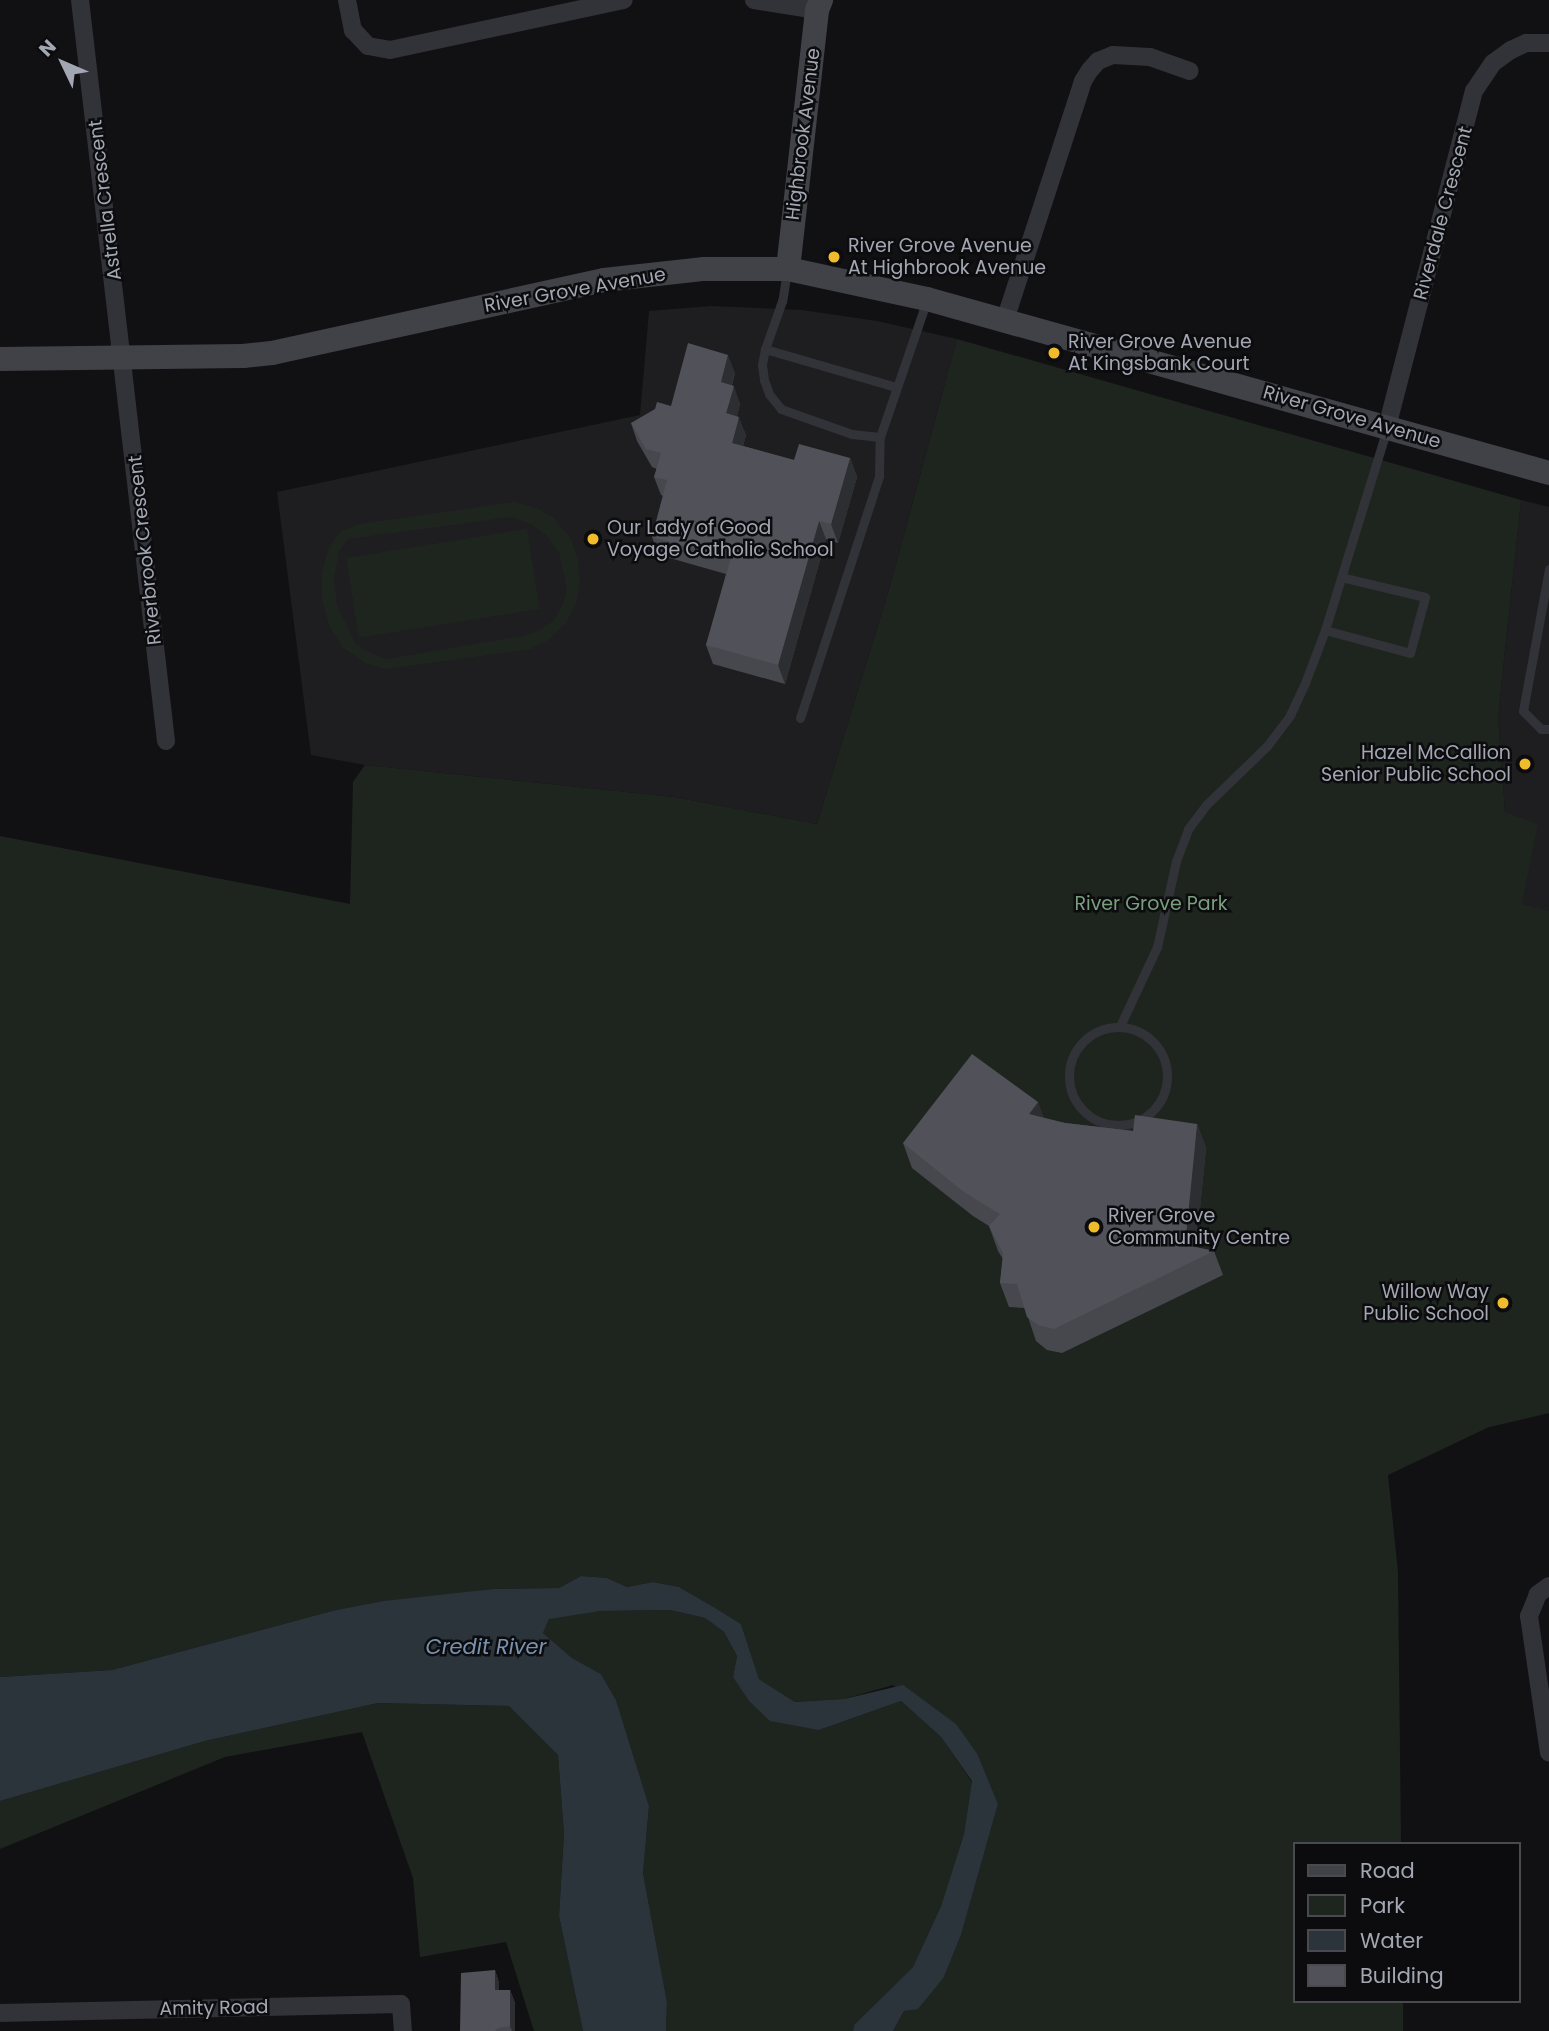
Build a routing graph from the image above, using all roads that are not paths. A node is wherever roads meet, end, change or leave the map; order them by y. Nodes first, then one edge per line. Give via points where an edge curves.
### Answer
1 (80, 0) edge
2 (347, 0) edge
3 (624, 0) edge
4 (754, 0) edge
5 (819, 5) edge
6 (1549, 43) edge
7 (1190, 71) dead end
8 (788, 269) junction
9 (927, 299) junction
10 (1005, 320) junction
11 (765, 349) junction
12 (124, 358) junction
13 (0, 359) edge
14 (896, 387) junction
15 (1387, 427) junction
16 (880, 437) junction
17 (1549, 472) edge
18 (1549, 569) edge
19 (1341, 577) junction
20 (1325, 630) junction
21 (800, 719) dead end
22 (1549, 729) edge
23 (166, 741) dead end
24 (1120, 1026) junction
25 (1549, 1586) edge
26 (1549, 1752) edge
27 (0, 2013) edge
28 (403, 2031) edge

1 - 12 street, Astrella Crescent
2 - 3 street via 353,30 368,46 390,50
4 - 5 street
5 - 8 street, Highbrook Avenue
6 - 15 street, Riverdale Crescent via 1526,43 1511,50 1493,63 1474,91
7 - 10 street via 1150,57 1113,55 1090,70
8 - 9 street, River Grove Avenue
8 - 11 lane
8 - 12 street, River Grove Avenue via 705,269 604,281 272,353
9 - 10 street, River Grove Avenue
9 - 14 lane
10 - 15 street, River Grove Avenue
11 - 14 lane
11 - 16 lane via 764,380 781,409 852,433
12 - 13 street, River Grove Avenue
12 - 23 street, Riverbrook Crescent
14 - 16 lane
15 - 17 street, River Grove Avenue
15 - 19 lane
16 - 21 lane via 879,475
18 - 22 lane via 1523,711 1541,729
19 - 20 lane
19 - 20 lane via 1425,597 1410,653
20 - 24 lane via 1290,715 1267,746 1188,829 1175,861 1157,947
24 - 24 lane via 1096,1031 1070,1060 1070,1089 1076,1102 1089,1116 1111,1125 1135,1122 1155,1109 1168,1077 1156,1044 1134,1028
25 - 26 street via 1538,1594 1529,1616
27 - 28 street, Amity Road via 401,2004

